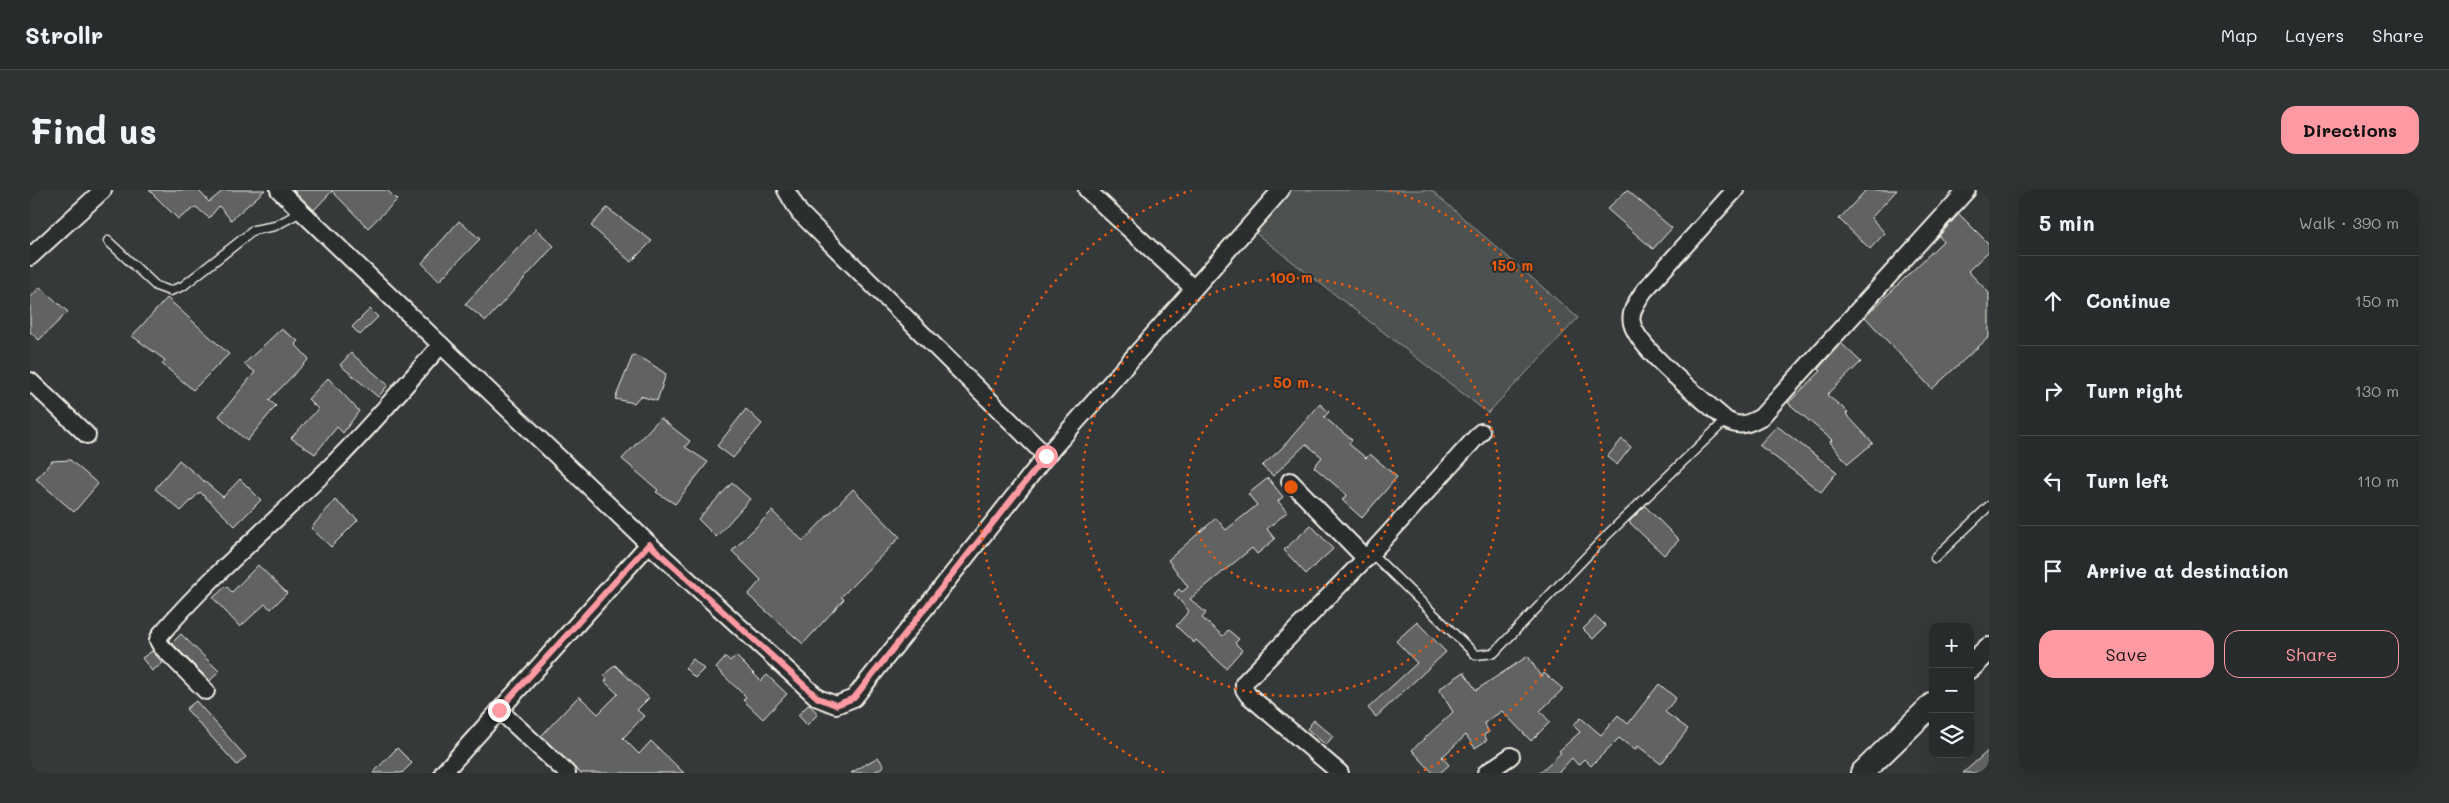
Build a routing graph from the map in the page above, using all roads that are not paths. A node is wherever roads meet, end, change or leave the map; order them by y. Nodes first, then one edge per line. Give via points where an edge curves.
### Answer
1 (103, 190) edge
2 (279, 190) edge
3 (786, 190) edge
4 (1087, 190) edge
5 (1281, 190) edge
6 (1735, 190) edge
7 (1967, 190) edge
8 (301, 212) junction
9 (108, 241) dead end
10 (30, 257) edge
11 (1193, 288) junction
12 (441, 346) junction
13 (30, 381) edge
14 (1726, 420) junction
15 (1481, 432) dead end
16 (87, 435) dead end
17 (1046, 456) junction
18 (1290, 481) dead end
19 (1989, 506) edge
20 (649, 544) junction
21 (1368, 556) junction
22 (1935, 558) dead end
23 (1989, 649) edge
24 (1974, 663) edge
25 (206, 691) dead end
26 (1929, 708) edge
27 (499, 710) junction
28 (1510, 756) dead end
29 (443, 773) edge
30 (567, 773) edge
31 (1340, 773) edge
32 (1486, 773) edge
33 (1862, 773) edge

1 - 10 street
2 - 8 street
3 - 17 street via 799,212
4 - 11 street
5 - 11 street
6 - 14 street via 1644,292 1633,310 1631,323 1646,348
7 - 14 street via 1761,417 1746,425 1735,425
8 - 9 lane via 276,226 254,230 183,286 170,291 156,286
8 - 12 street
11 - 17 street
12 - 20 street
12 - 25 street via 375,421 161,634 158,640 161,646
13 - 16 street
14 - 21 lane via 1608,534 1494,652 1476,655
15 - 21 street
17 - 20 street via 854,698 836,705 818,698
18 - 21 street
19 - 22 lane
20 - 27 street
21 - 31 street via 1244,683 1248,695
23 - 24 street
26 - 33 street
27 - 29 street
27 - 30 street
28 - 32 street

